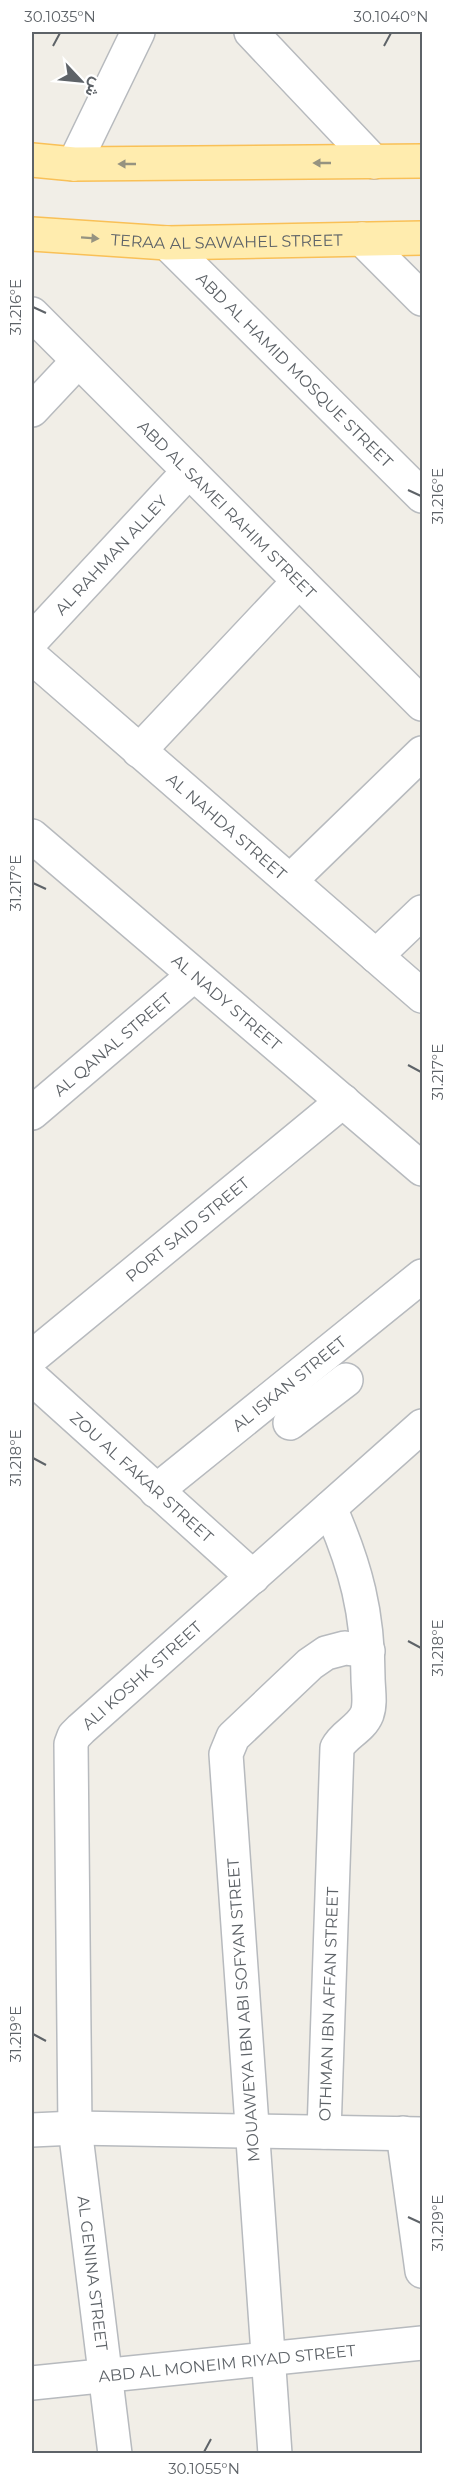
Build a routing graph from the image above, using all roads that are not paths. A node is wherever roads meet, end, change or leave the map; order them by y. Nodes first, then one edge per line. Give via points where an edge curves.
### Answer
1 (138, 32) edge
2 (251, 32) edge
3 (32, 160) edge
4 (423, 161) edge
5 (374, 162) junction
6 (74, 164) junction
7 (32, 234) edge
8 (423, 238) edge
9 (362, 239) junction
10 (167, 243) junction
11 (423, 299) edge
12 (32, 314) edge
13 (78, 360) junction
14 (32, 410) edge
15 (189, 471) junction
16 (423, 496) edge
17 (299, 581) junction
18 (32, 640) edge
19 (32, 657) edge
20 (423, 704) edge
21 (139, 751) junction
22 (423, 753) edge
23 (35, 846) edge
24 (290, 881) junction
25 (423, 912) edge
26 (376, 956) junction
27 (194, 975) junction
28 (423, 996) edge
29 (343, 1101) junction
30 (32, 1113) edge
31 (423, 1169) edge
32 (423, 1276) edge
33 (32, 1357) edge
34 (316, 1362) junction
35 (32, 1378) edge
36 (290, 1423) dead end
37 (423, 1426) edge
38 (156, 1491) junction
39 (330, 1508) junction
40 (253, 1577) junction
41 (369, 1651) junction
42 (75, 2128) junction
43 (32, 2130) edge
44 (251, 2131) junction
45 (324, 2132) junction
46 (413, 2133) edge
47 (423, 2271) edge
48 (423, 2343) edge
49 (267, 2360) junction
50 (106, 2376) junction
51 (32, 2383) edge
52 (115, 2454) edge
53 (275, 2454) edge

1 - 6 street
2 - 5 street
3 - 6 main road
4 - 5 main road
5 -> 6 main road
7 -> 10 main road, TERAA AL SAWAHEL STREET
8 - 9 main road, TERAA AL SAWAHEL STREET
9 - 10 main road, TERAA AL SAWAHEL STREET
9 - 11 street
10 - 16 street, ABD AL HAMID MOSQUE STREET
12 - 13 street, ABD AL SAMEI RAHIM STREET
13 - 14 street
13 - 15 street, ABD AL SAMEI RAHIM STREET
15 - 17 street, ABD AL SAMEI RAHIM STREET
15 - 18 street, AL RAHMAN ALLEY
17 - 20 street, ABD AL SAMEI RAHIM STREET
17 - 21 street
19 - 21 street, AL NAHDA STREET
21 - 24 street, AL NAHDA STREET
22 - 24 street
23 - 27 street, AL NADY STREET
24 - 26 street, AL NAHDA STREET
25 - 26 street
26 - 28 street, AL NAHDA STREET
27 - 29 street, AL NADY STREET
27 - 30 street, AL QANAL STREET
29 - 31 street, AL NADY STREET
29 - 33 street, PORT SAID STREET
32 - 34 street, AL ISKAN STREET
34 - 36 street via 342,1383
34 - 38 street, AL ISKAN STREET
35 - 38 street, ZOU AL FAKAR STREET
37 - 39 street, ALI KOSHK STREET
38 - 40 street, ZOU AL FAKAR STREET
39 - 40 street, ALI KOSHK STREET
39 - 41 street, OTHMAN IBN AFFAN STREET via 350,1554 363,1601
40 - 42 street, ALI KOSHK STREET via 81,1729 70,1744
41 - 44 street, MOUAWEYA IBN ABI SOFYAN STREET via 345,1648 326,1653 233,1737 227,1748
41 - 45 street, OTHMAN IBN AFFAN STREET via 369,1708 362,1722 337,1748
42 - 43 street
42 - 44 street
42 - 50 street, AL GENINA STREET
44 - 45 street
44 - 49 street, MOUAWEYA IBN ABI SOFYAN STREET
45 - 46 street
46 - 47 street
48 - 49 street, ABD AL MONEIM RIYAD STREET
49 - 50 street, ABD AL MONEIM RIYAD STREET
49 - 53 street, MOUAWEYA IBN ABI SOFYAN STREET
50 - 51 street, ABD AL MONEIM RIYAD STREET
50 - 52 street, AL GENINA STREET

